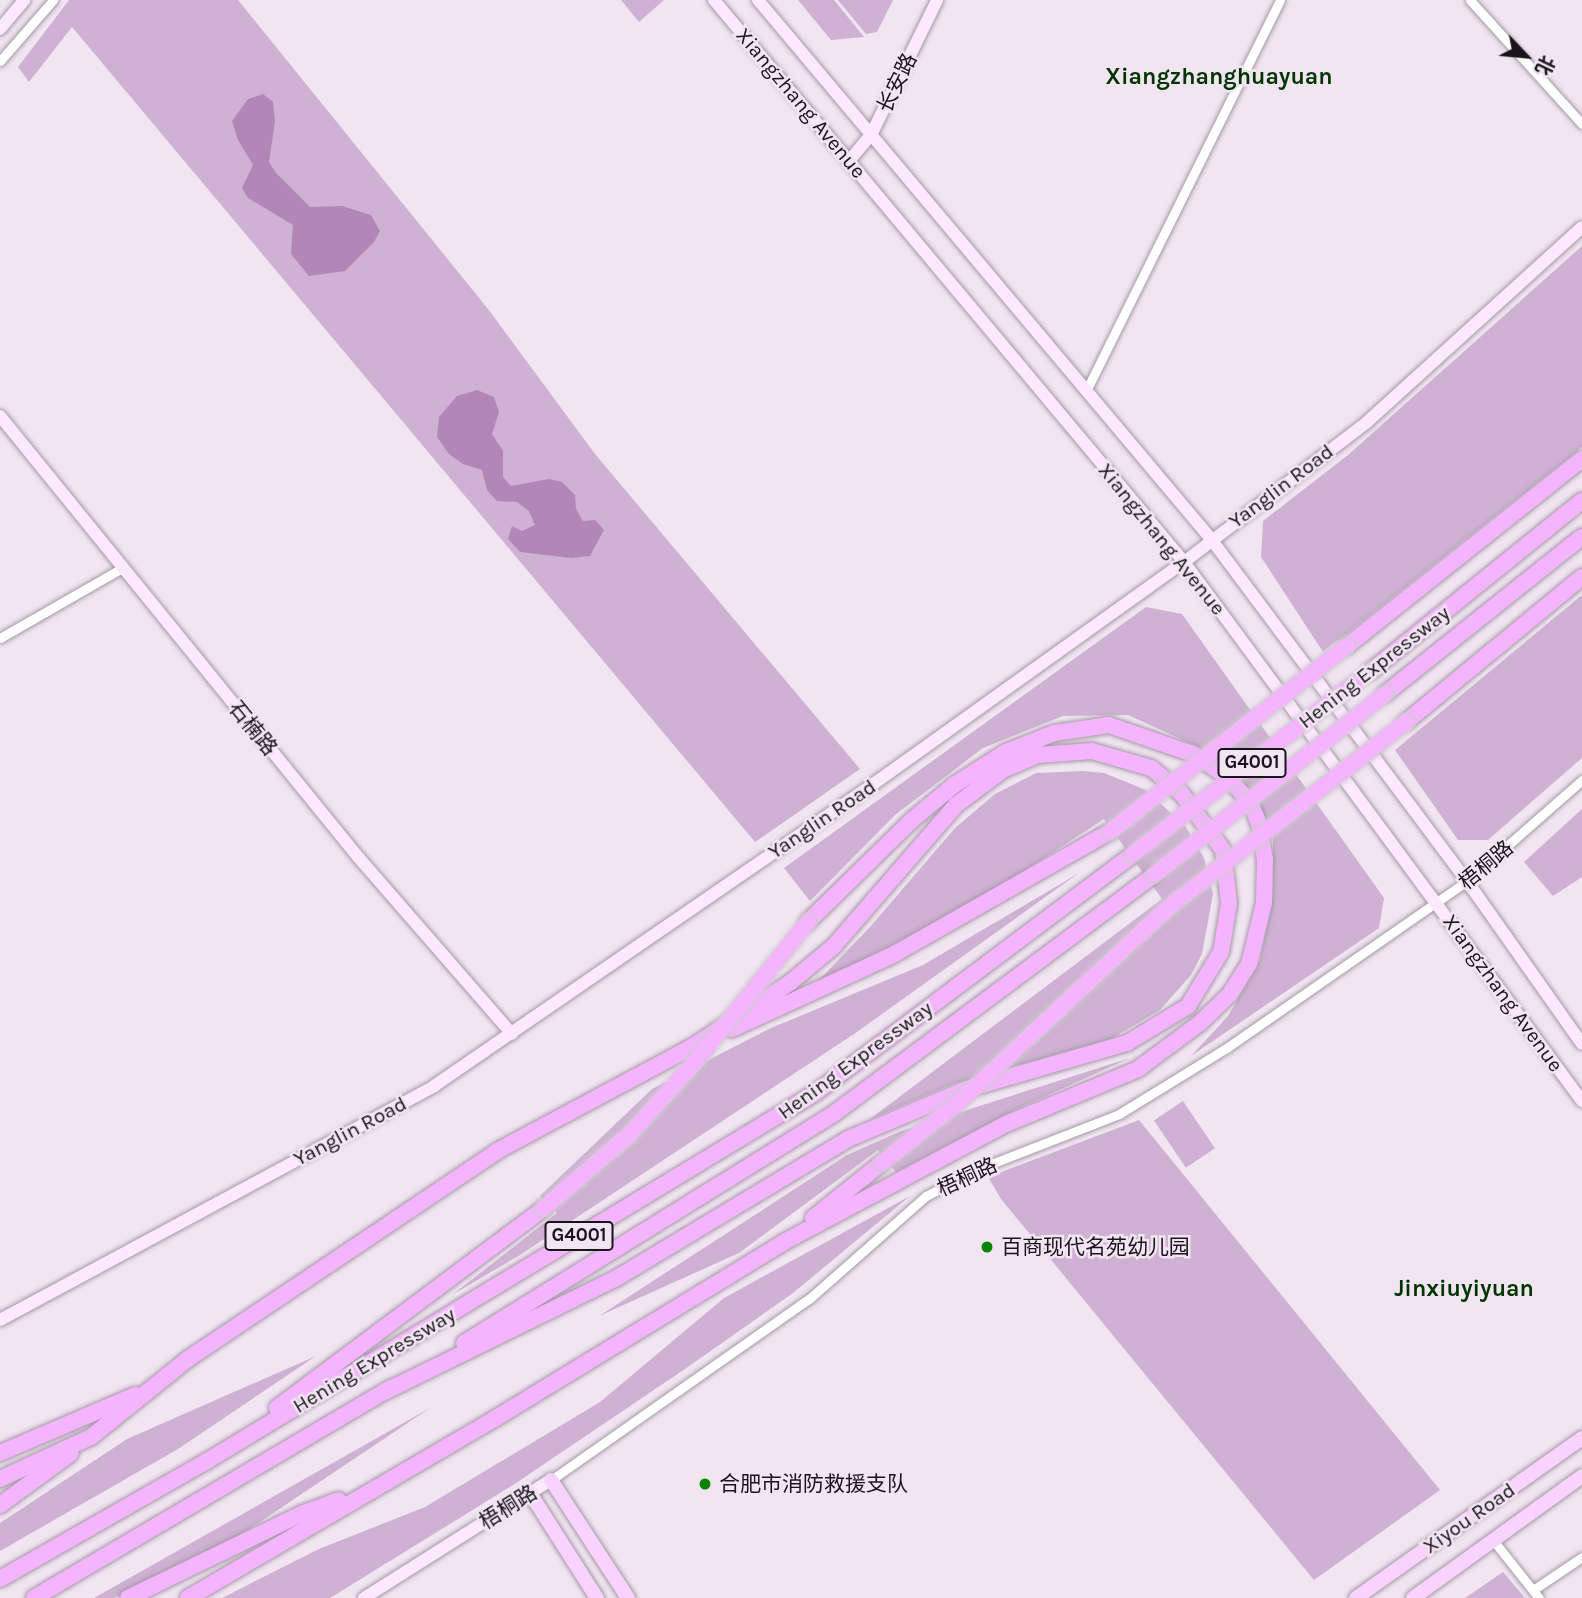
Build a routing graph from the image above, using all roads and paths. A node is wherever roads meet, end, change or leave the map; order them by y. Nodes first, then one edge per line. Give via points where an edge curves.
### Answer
1 (24, 0) edge
2 (53, 0) edge
3 (714, 0) edge
4 (758, 0) edge
5 (937, 0) edge
6 (1280, 0) edge
7 (1469, 0) edge
8 (0, 29) edge
9 (0, 61) edge
10 (1582, 124) edge
11 (871, 135) junction
12 (849, 161) junction
13 (1582, 227) edge
14 (1086, 391) junction
15 (0, 416) edge
16 (1582, 459) edge
17 (1582, 501) edge
18 (1582, 537) edge
19 (1211, 539) junction
20 (1184, 562) junction
21 (122, 568) junction
22 (1582, 576) edge
23 (0, 638) edge
24 (1582, 780) edge
25 (1467, 881) junction
26 (1437, 904) junction
27 (512, 1034) junction
28 (1582, 1044) edge
29 (692, 1046) junction
30 (1582, 1101) edge
31 (784, 1242) junction
32 (0, 1320) edge
33 (157, 1385) junction
34 (384, 1392) junction
35 (91, 1437) junction
36 (1582, 1438) edge
37 (0, 1453) edge
38 (207, 1461) junction
39 (1582, 1476) edge
40 (0, 1479) edge
41 (551, 1480) junction
42 (378, 1485) junction
43 (530, 1493) junction
44 (0, 1505) edge
45 (1493, 1540) junction
46 (1582, 1556) edge
47 (0, 1579) edge
48 (1536, 1594) edge
49 (34, 1598) edge
50 (128, 1598) edge
51 (188, 1598) edge
52 (364, 1598) edge
53 (597, 1598) edge
54 (628, 1598) edge
55 (1356, 1598) edge
56 (1413, 1598) edge

1 - 8 street
2 - 9 street
3 - 12 street, Xiangzhang Avenue
4 - 11 street, Xiangzhang Avenue
5 - 11 street, 长安路
6 - 14 street
7 - 10 street
11 - 12 street, 长安路
11 - 14 street, Xiangzhang Avenue
12 - 20 street, Xiangzhang Avenue
13 - 19 street, Yanglin Road via 1367,422
14 - 19 street, Xiangzhang Avenue
15 - 21 street, 石楠路
16 - 29 highway, bridge via 1111,831 891,956
17 - 38 highway, Hening Expressway / G4001, bridge via 1371,671 815,1093
18 - 34 highway, Hening Expressway / G4001, bridge via 1155,874 832,1115
19 - 20 street, Yanglin Road
19 - 25 street, Xiangzhang Avenue
20 - 26 street, Xiangzhang Avenue
20 - 27 street, Yanglin Road
21 - 23 street
21 - 27 street, 石楠路 via 359,858
22 - 31 highway, bridge via 1406,722 1168,908 959,1102
24 - 25 street, 梧桐路
25 - 26 street, 梧桐路
25 - 28 street, Xiangzhang Avenue
26 - 30 street, Xiangzhang Avenue
26 - 41 street, 梧桐路 via 1228,1047 1118,1114 974,1171 926,1196 808,1298
27 - 32 street, Yanglin Road via 434,1086
29 - 33 highway via 497,1151 188,1359
29 - 34 highway via 802,973 834,946 956,806 1003,770 1038,755 1092,751 1151,768 1181,793 1223,850 1229,903 1221,952 1188,1006 1127,1043 964,1090 848,1139 615,1279
31 - 38 highway, bridge via 1006,1124 1138,1069 1200,1023 1230,994 1249,964 1264,904 1265,860 1250,802 1226,776 1193,754 1109,725 1054,733 1006,752 954,785 808,922 630,1134 544,1208
31 - 42 highway
33 - 35 highway
33 - 37 highway
34 - 49 highway, Hening Expressway / G4001
35 - 40 highway
35 - 44 highway
36 - 55 main road, Xiyou Road
38 - 47 highway, Hening Expressway / G4001
39 - 45 main road, Xiyou Road
41 - 43 street, 梧桐路
41 - 54 main road
42 - 50 highway via 301,1514
42 - 51 highway
43 - 52 street, 梧桐路
43 - 53 main road
45 - 48 street
45 - 56 main road, Xiyou Road
46 - 48 street

